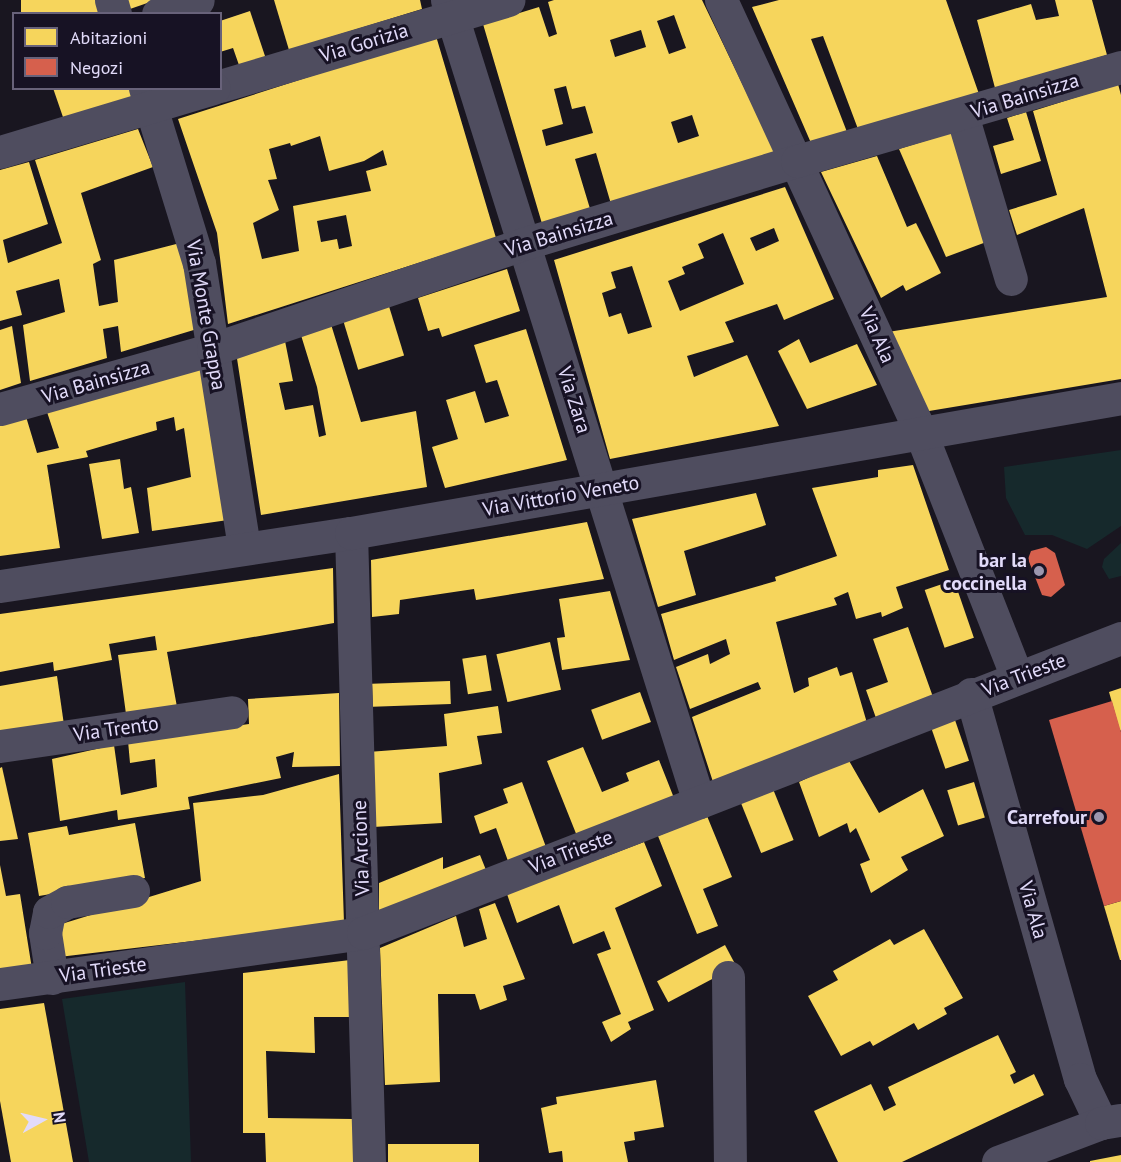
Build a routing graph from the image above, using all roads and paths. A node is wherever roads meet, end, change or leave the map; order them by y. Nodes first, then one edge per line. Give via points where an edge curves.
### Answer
1 (198, 0) edge
2 (508, 0) edge
3 (721, 0) edge
4 (449, 8) edge
5 (164, 12) edge
6 (1121, 67) edge
7 (222, 85) edge
8 (201, 90) edge
9 (148, 98) edge
10 (962, 115) junction
11 (0, 152) edge
12 (797, 161) junction
13 (524, 244) junction
14 (1011, 279) dead end
15 (213, 349) junction
16 (1121, 398) edge
17 (0, 409) edge
18 (922, 436) junction
19 (602, 488) junction
20 (351, 533) junction
21 (244, 547) junction
22 (0, 586) edge
23 (1121, 638) edge
24 (1017, 677) junction
25 (971, 694) junction
26 (232, 712) dead end
27 (0, 746) edge
28 (699, 801) junction
29 (133, 891) dead end
30 (363, 933) junction
31 (728, 977) dead end
32 (52, 978) junction
33 (0, 984) edge
34 (1111, 1121) edge
35 (369, 1162) edge
36 (730, 1162) edge
37 (998, 1162) edge

1 - 5 street
2 - 4 street, Via Gorizia
3 - 12 street, Via Ala
4 - 7 street, Via Gorizia
4 - 13 street, Via Zara
6 - 10 street, Via Bainsizza
8 - 9 street
9 - 11 street
9 - 15 street, Via Monte Grappa via 195,247
10 - 12 street, Via Bainsizza
10 - 14 street
12 - 13 street, Via Bainsizza
12 - 18 street, Via Ala
13 - 15 street, Via Bainsizza
13 - 19 street, Via Zara
15 - 17 street, Via Bainsizza
15 - 21 street, Via Monte Grappa
16 - 18 street, Via Vittorio Veneto
18 - 19 street, Via Vittorio Veneto
18 - 24 street, Via Ala
19 - 20 street, Via Vittorio Veneto
19 - 28 street, Via Zara
20 - 21 street, Via Vittorio Veneto
20 - 30 street, Via Arcione
21 - 22 street, Via Vittorio Veneto
23 - 24 street, Via Trieste
24 - 25 street, Via Trieste
25 - 28 street, Via Trieste
25 - 34 street, Via Ala via 1080,1079
26 - 27 street, Via Trento
28 - 30 street, Via Trieste
29 - 32 street, Via Trieste via 67,902 49,912 45,933
30 - 32 street, Via Trieste
30 - 35 street, Via Arcione
31 - 36 street
32 - 33 street, Via Trieste
34 - 37 street

